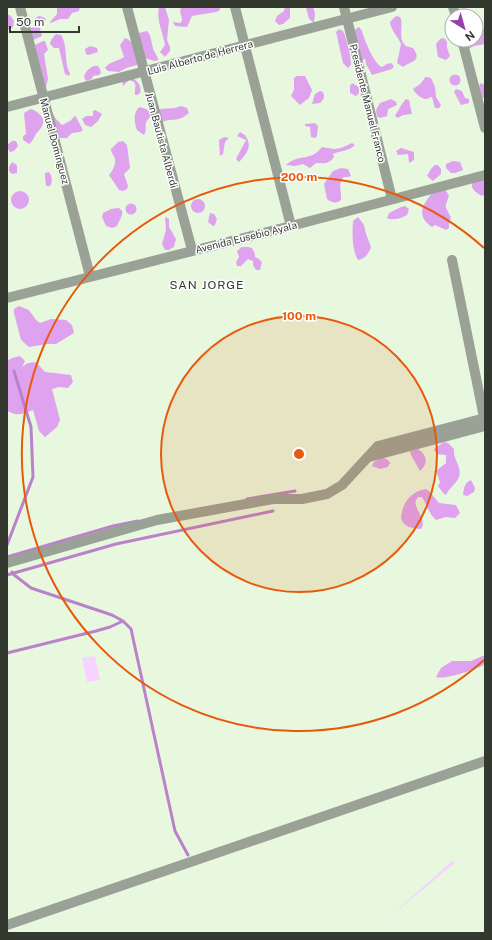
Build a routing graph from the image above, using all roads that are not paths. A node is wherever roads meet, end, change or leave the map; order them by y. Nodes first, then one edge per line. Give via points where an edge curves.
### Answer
1 (20, 7) edge
2 (127, 7) edge
3 (235, 7) edge
4 (344, 7) edge
5 (392, 7) edge
6 (347, 19) junction
7 (245, 45) junction
8 (464, 48) edge
9 (143, 72) junction
10 (44, 97) junction
11 (7, 107) edge
12 (485, 128) edge
13 (485, 175) edge
14 (392, 199) junction
15 (291, 226) junction
16 (192, 250) junction
17 (452, 260) dead end
18 (90, 276) junction
19 (7, 298) edge
20 (485, 421) edge
21 (369, 457) junction
22 (7, 563) edge
23 (485, 761) edge
24 (7, 925) edge

1 - 10 street, Manuel Dominguez
2 - 9 street, Juan Bautista Alberdi
3 - 7 street
4 - 6 street, Presidente Manuel Franco
5 - 6 street, Luis Alberto de Herrera
6 - 7 street, Luis Alberto de Herrera
6 - 14 street, Presidente Manuel Franco
7 - 9 street, Luis Alberto de Herrera
7 - 15 street
8 - 12 street
9 - 10 street, Luis Alberto de Herrera
9 - 16 street, Juan Bautista Alberdi
10 - 11 street, Luis Alberto de Herrera
10 - 18 street, Manuel Dominguez
13 - 14 street, Avenida Eusebio Ayala
14 - 15 street, Avenida Eusebio Ayala
15 - 16 street, Avenida Eusebio Ayala
16 - 18 street, Avenida Eusebio Ayala
17 - 20 street
18 - 19 street, Avenida Eusebio Ayala
20 - 21 street
20 - 21 street via 378,446
21 - 22 street via 342,485 327,494 302,499 274,499 158,520
23 - 24 street

